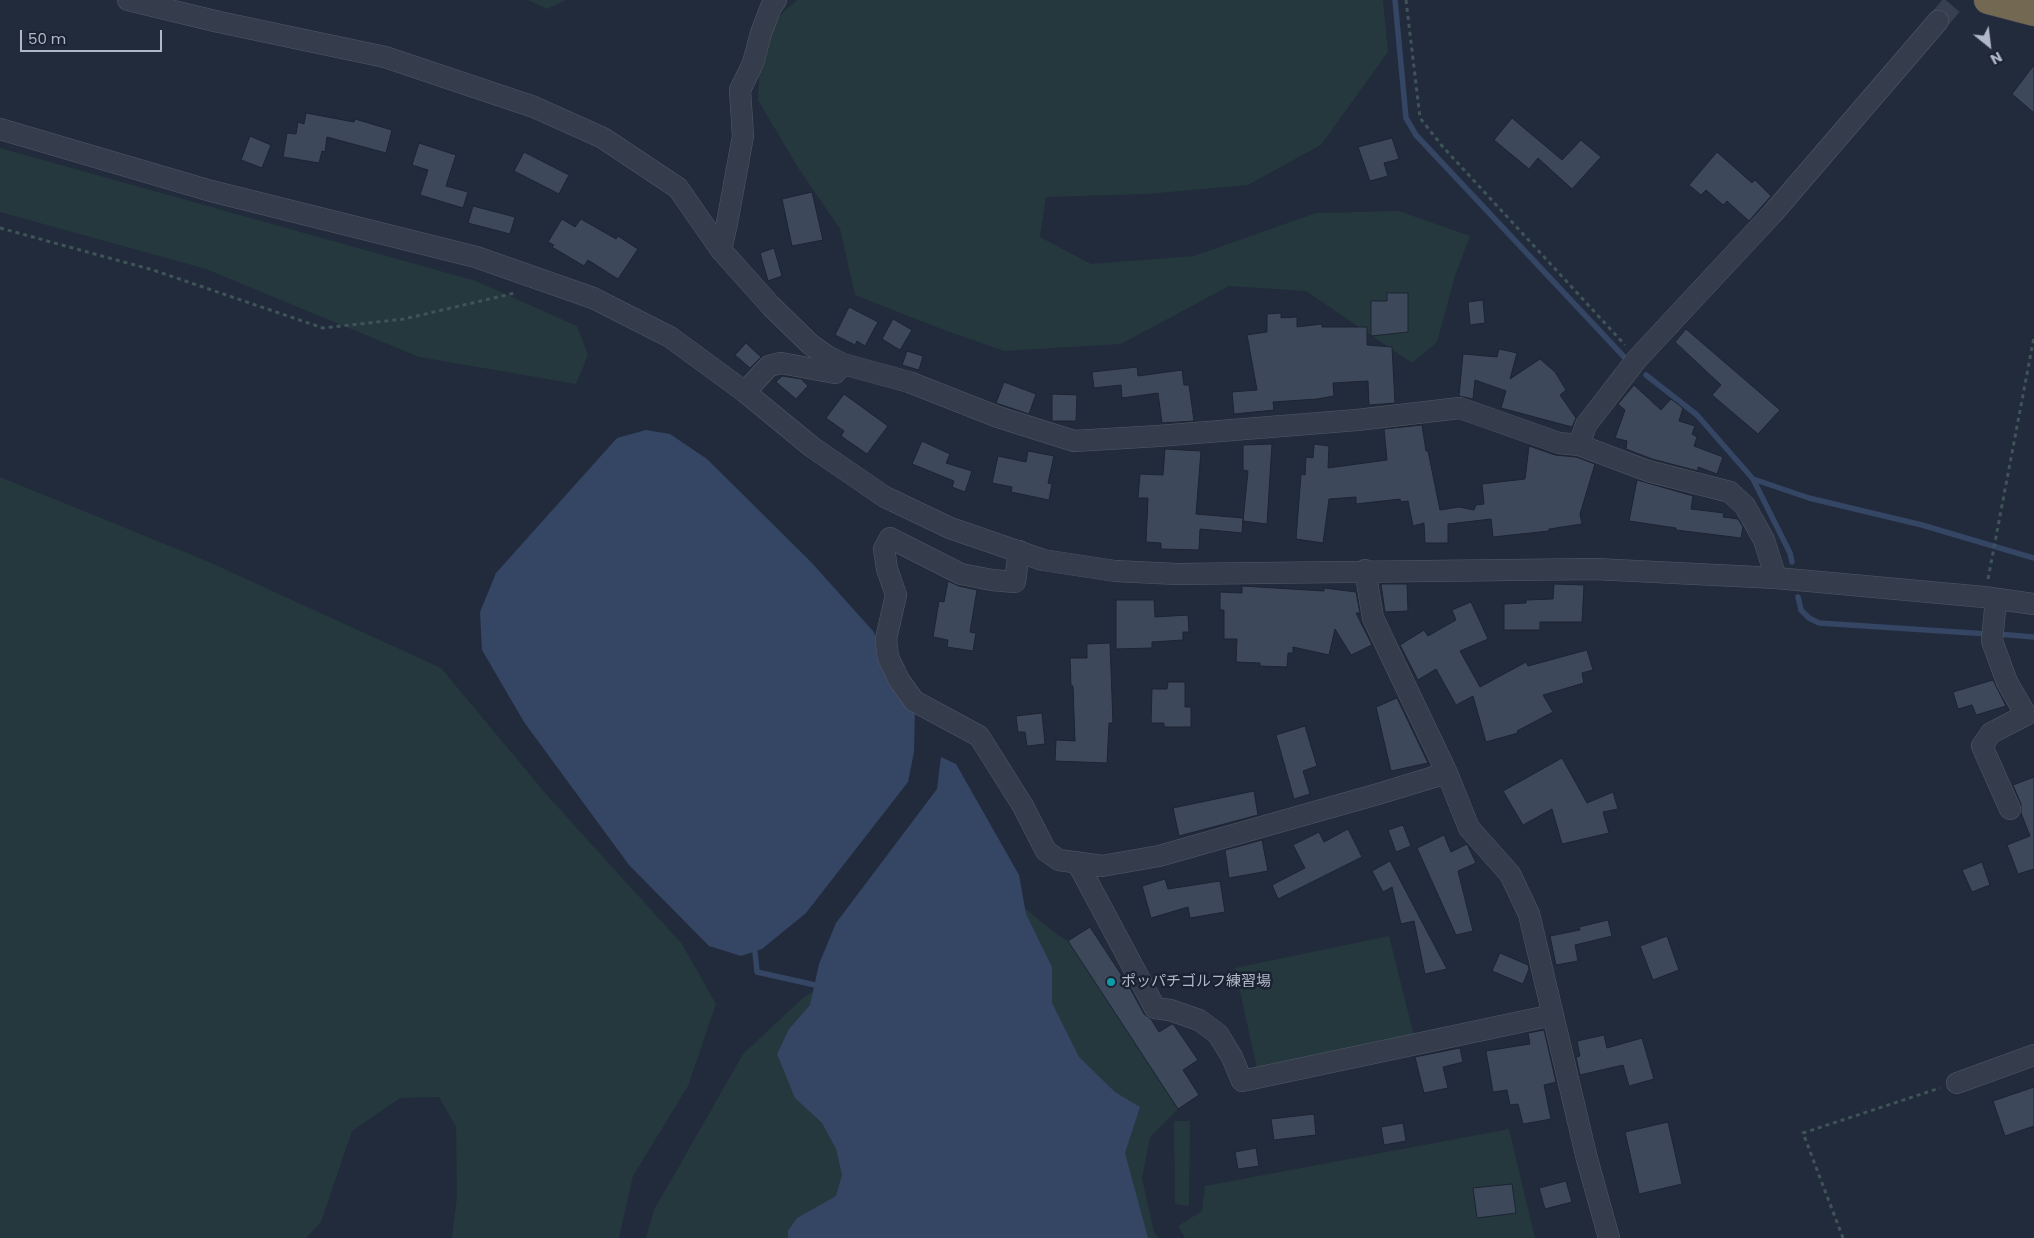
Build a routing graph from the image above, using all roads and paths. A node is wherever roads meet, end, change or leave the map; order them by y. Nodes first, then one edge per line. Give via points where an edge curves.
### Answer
1 (128, 0) edge
2 (776, 0) edge
3 (1406, 0) edge
4 (1988, 0) edge
5 (2034, 12) edge
6 (1938, 21) tunnel mouth
7 (0, 129) edge
8 (0, 228) edge
9 (720, 250) junction
10 (546, 283) junction
11 (2034, 337) edge
12 (1637, 359) junction
13 (843, 364) junction
14 (745, 392) junction
15 (1579, 446) junction
16 (1019, 551) junction
17 (1993, 555) dead end
18 (1365, 570) junction
19 (1776, 578) junction
20 (1996, 599) junction
21 (2034, 604) edge
22 (1447, 773) junction
23 (2010, 810) dead end
24 (1076, 862) junction
25 (1553, 1015) junction
26 (2034, 1055) edge
27 (1957, 1083) joint
28 (1609, 1238) edge
29 (1843, 1238) edge

1 - 9 street via 385,57 534,107 603,138 678,188
2 - 9 street via 740,90 743,136
3 - 12 path via 1420,118
4 - 5 highway
6 - 12 street via 1773,213
7 - 10 street via 211,191 476,257
8 - 10 path via 153,270 322,328 404,320
9 - 13 street via 810,344
10 - 14 street via 593,298 670,337
11 - 17 path
12 - 15 street via 1586,425
13 - 14 street via 835,373 781,363 769,366
13 - 15 street via 908,382 998,417 1074,441 1338,421 1460,408 1559,443
14 - 16 street via 812,447 885,497 950,528
15 - 19 street via 1648,471 1730,492 1745,506 1764,540
16 - 18 street via 1042,560 1115,571 1177,574
16 - 24 street via 1015,582 992,580 961,574 890,538 884,549 896,595 886,639 888,657 898,680 914,701 979,736 1023,806 1046,851 1059,860
18 - 19 street via 1595,568
18 - 22 street via 1373,618
19 - 20 street
20 - 21 street
20 - 23 street via 1993,631 2007,682 2026,716 1991,733 1982,746
22 - 24 street via 1159,856 1102,866
22 - 25 street via 1469,828 1510,874 1529,914
24 - 25 street via 1155,1008 1200,1020 1218,1034 1242,1081
25 - 28 street
26 - 27 street
27 - 29 path via 1803,1133

